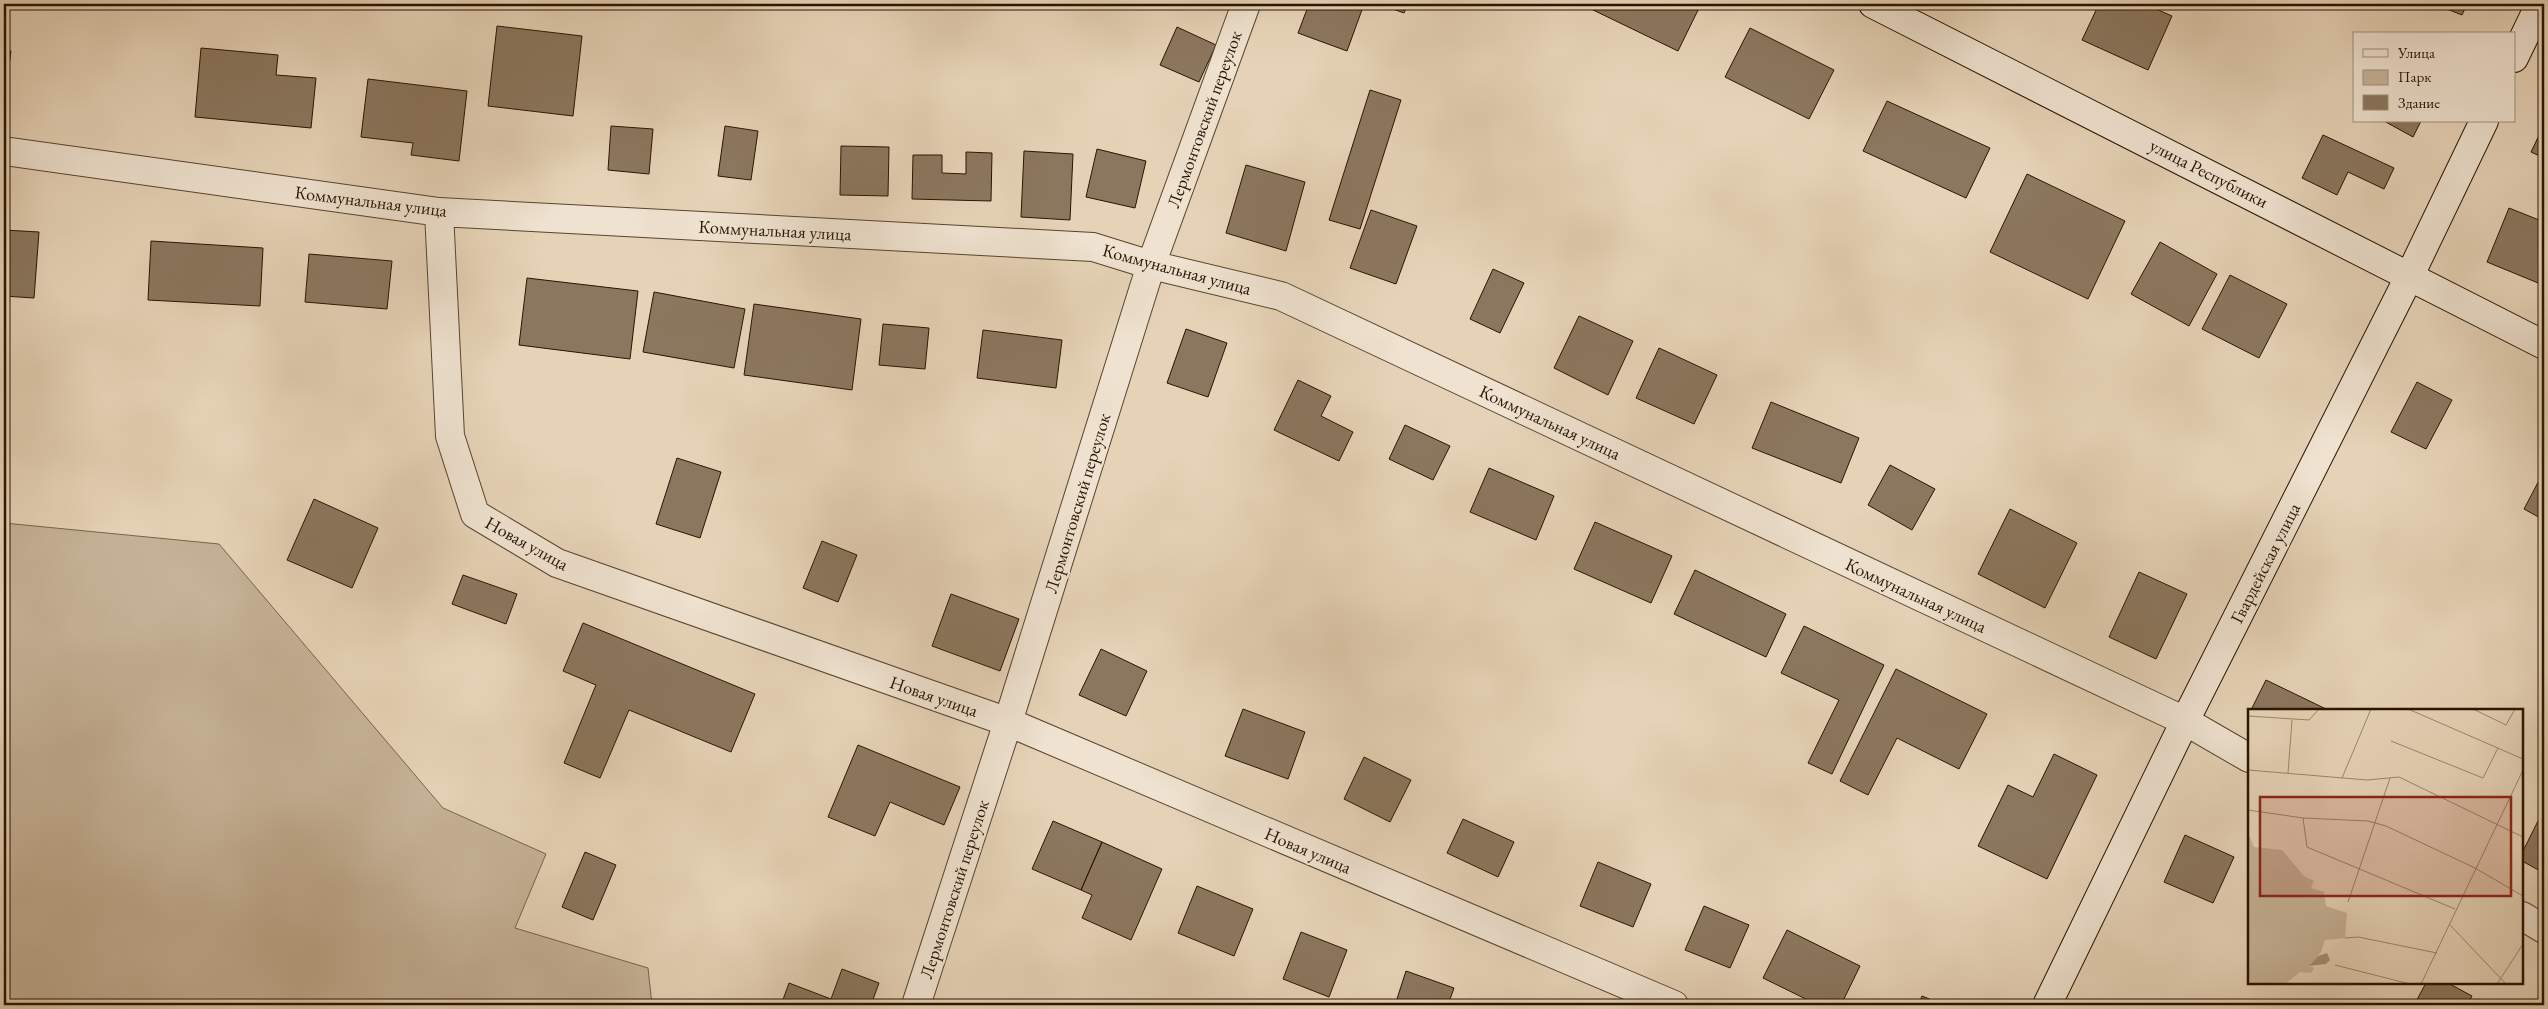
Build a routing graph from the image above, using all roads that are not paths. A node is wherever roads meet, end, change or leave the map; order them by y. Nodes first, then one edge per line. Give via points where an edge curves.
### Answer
1 (1246, 4) edge
2 (1873, 4) edge
3 (2540, 4) edge
4 (2516, 54) edge
5 (2484, 122) edge
6 (4, 150) edge
7 (438, 212) junction
8 (1151, 265) junction
9 (2410, 275) junction
10 (2544, 344) edge
11 (2185, 721) junction
12 (1008, 722) junction
13 (2248, 757) edge
14 (2523, 917) edge
15 (2544, 929) edge
16 (916, 1005) edge
17 (1674, 1005) edge
18 (2047, 1005) edge

1 - 8 street, Лермонтовский переулок
2 - 9 street, улица Республики
3 - 4 street
5 - 9 street, Гвардейская улица
6 - 7 street, Коммунальная улица
7 - 8 street, Коммунальная улица via 1093,247
7 - 12 street, Новая улица via 450,436 475,514 557,563
8 - 11 street, Коммунальная улица via 1281,296
8 - 12 street, Лермонтовский переулок
9 - 10 street, улица Республики
9 - 11 street, Гвардейская улица
11 - 13 street, Коммунальная улица
11 - 18 street, Гвардейская улица
12 - 16 street, Лермонтовский переулок
12 - 17 street, Новая улица
14 - 15 street

